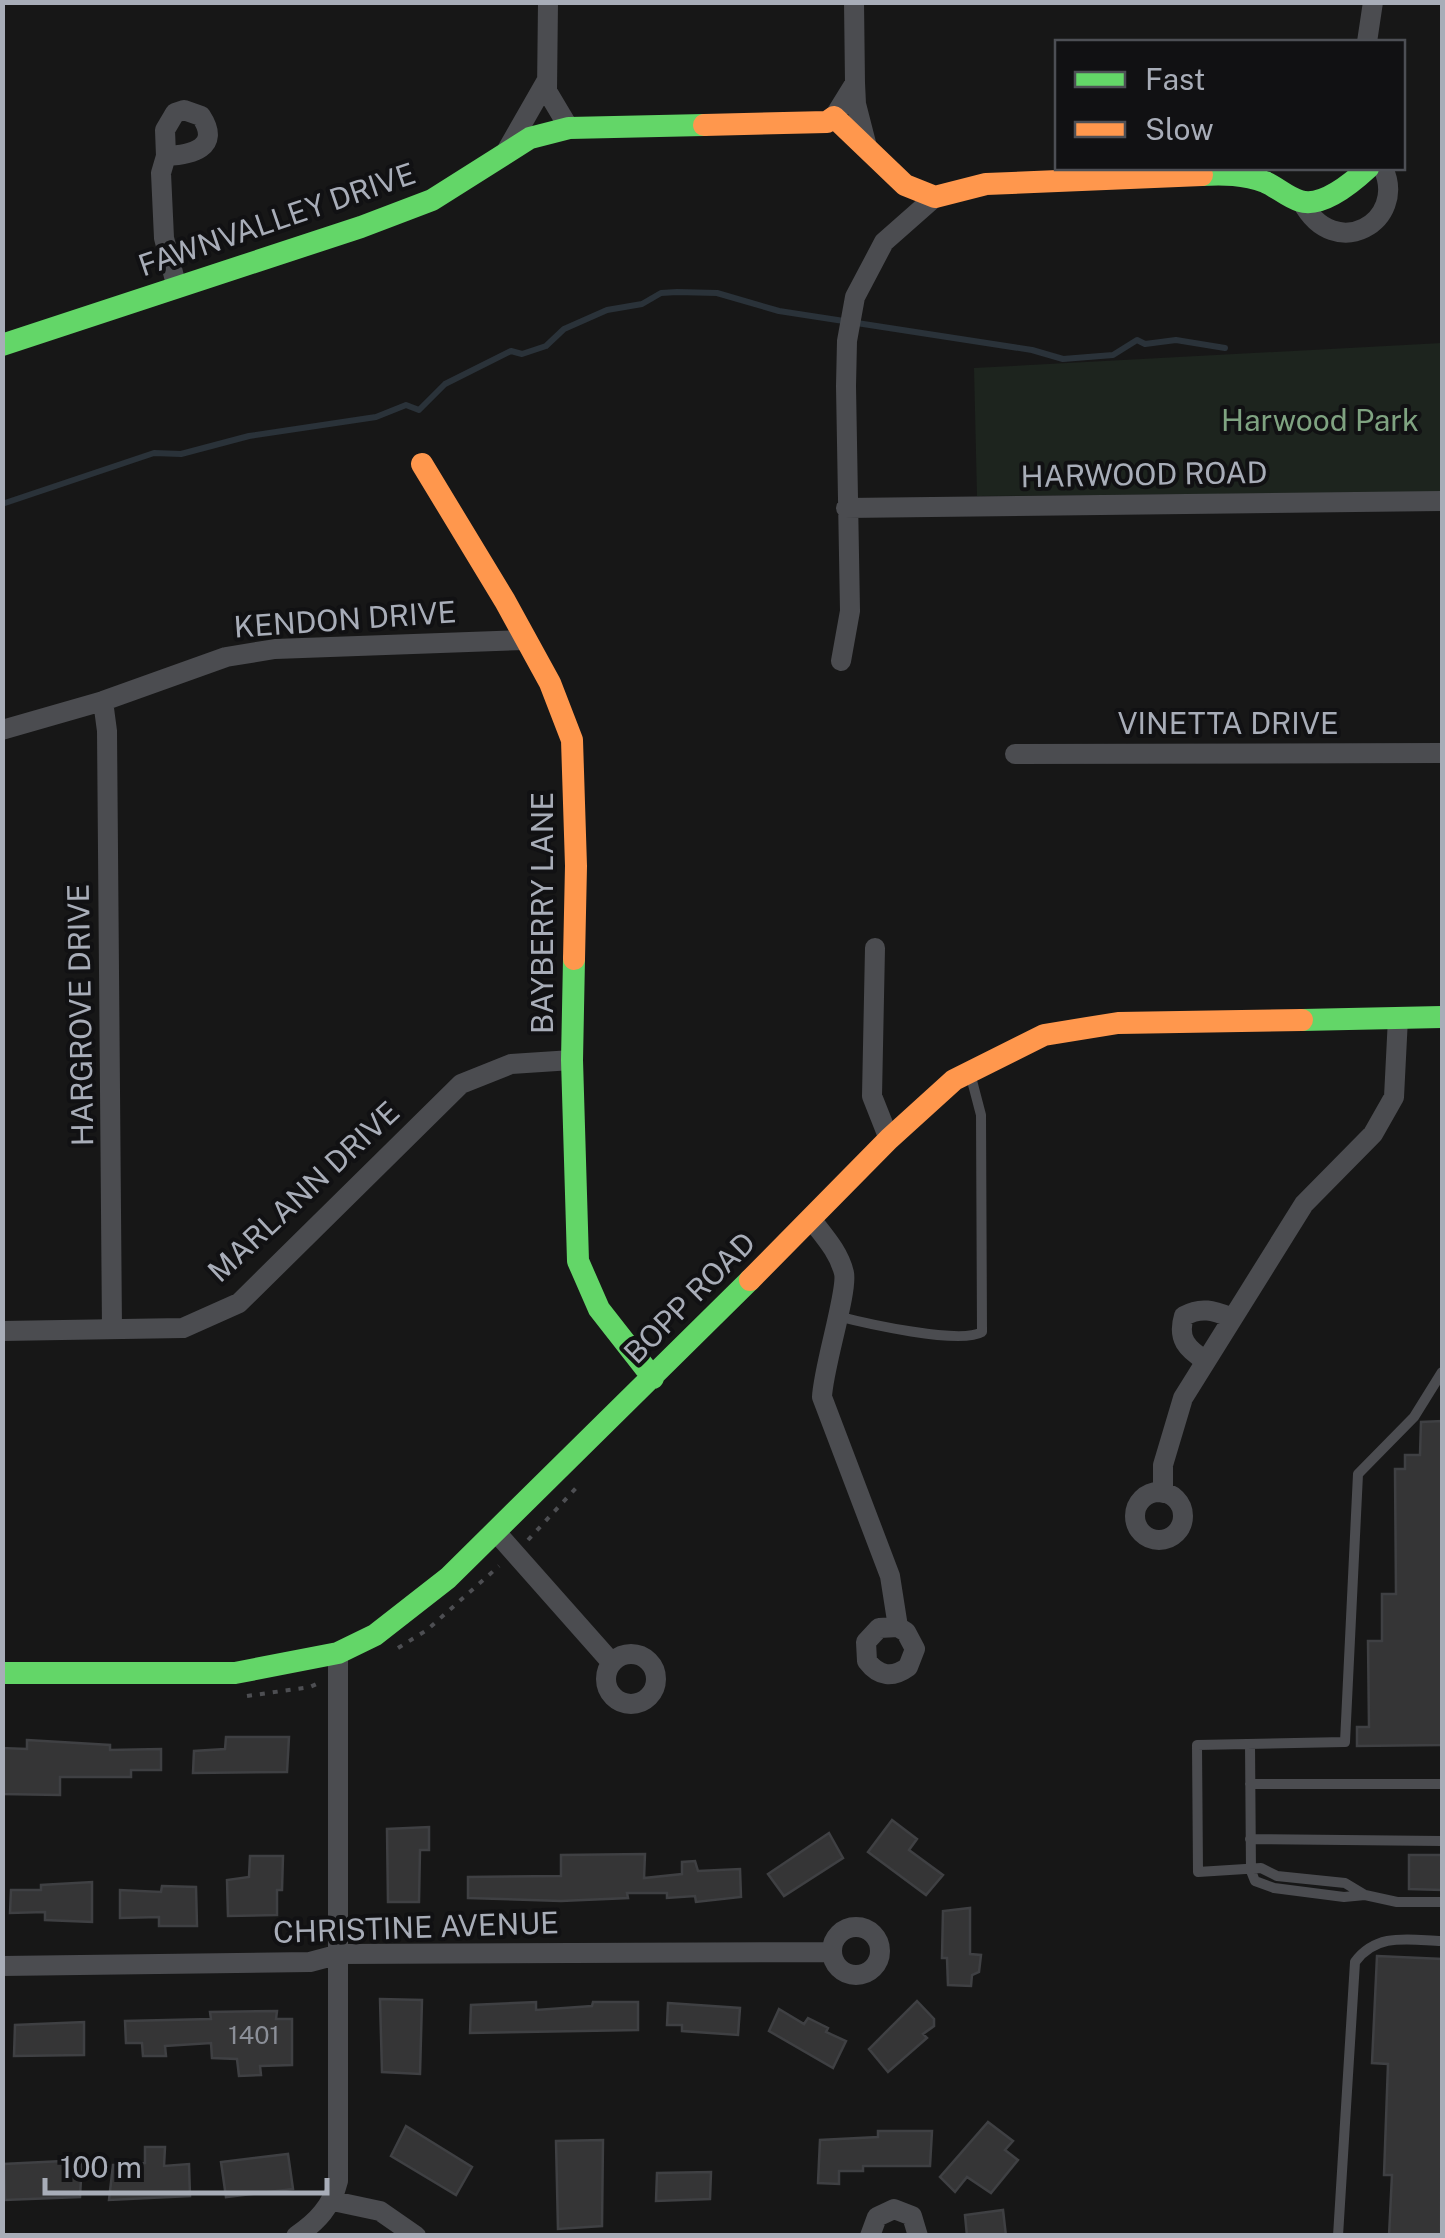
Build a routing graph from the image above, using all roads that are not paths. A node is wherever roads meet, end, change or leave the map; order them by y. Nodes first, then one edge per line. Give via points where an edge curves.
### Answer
1 (548, 2) edge
2 (854, 2) edge
3 (1372, 2) edge
4 (1367, 40) edge
5 (547, 80) junction
6 (855, 83) junction
7 (834, 117) junction
8 (569, 128) junction
9 (867, 146) junction
10 (506, 152) junction
11 (166, 156) dead end
12 (1366, 170) edge
13 (1383, 170) edge
14 (896, 177) junction
15 (935, 197) junction
16 (1302, 202) junction
17 (899, 226) junction
18 (176, 288) junction
19 (2, 345) edge
20 (422, 464) dead end
21 (1442, 501) edge
22 (846, 508) junction
23 (524, 640) junction
24 (841, 661) dead end
25 (103, 701) junction
26 (2, 730) edge
27 (1442, 753) edge
28 (1014, 754) dead end
29 (875, 948) dead end
30 (1442, 1017) edge
31 (1398, 1018) junction
32 (572, 1060) junction
33 (970, 1072) junction
34 (889, 1139) junction
35 (811, 1219) junction
36 (836, 1316) junction
37 (1233, 1318) junction
38 (112, 1330) junction
39 (2, 1331) edge
40 (1206, 1361) junction
41 (1442, 1372) edge
42 (653, 1378) junction
43 (1163, 1492) dead end
44 (496, 1532) junction
45 (898, 1627) dead end
46 (612, 1663) dead end
47 (338, 1665) junction
48 (2, 1673) edge
49 (1250, 1744) junction
50 (1250, 1784) junction
51 (1442, 1784) edge
52 (1250, 1840) junction
53 (1442, 1841) edge
54 (1251, 1871) junction
55 (1442, 1902) edge
56 (1442, 1941) edge
57 (832, 1952) dead end
58 (340, 1954) junction
59 (2, 1966) edge
60 (333, 2201) junction
61 (296, 2236) edge
62 (416, 2236) edge
63 (870, 2236) edge
64 (918, 2236) edge
65 (1338, 2236) edge

1 - 5 street
2 - 6 street
3 - 4 street
5 - 8 street
5 - 10 street
6 - 7 street
6 - 9 street
7 - 8 street, FAWNVALLEY DRIVE
7 - 9 street
8 - 10 street, FAWNVALLEY DRIVE
9 - 14 street
10 - 18 street, FAWNVALLEY DRIVE via 432,200
11 - 18 street via 164,238
12 - 16 street via 1346,190
13 - 16 street via 1388,195 1366,228 1328,231
14 - 15 street
14 - 17 street
15 - 16 street via 986,184 1230,174
15 - 17 street
17 - 22 street via 853,304
18 - 19 street, FAWNVALLEY DRIVE
20 - 23 street, BAYBERRY LANE
21 - 22 street, HARWOOD ROAD
22 - 24 street via 850,611
23 - 25 street, KENDON DRIVE via 275,648
23 - 32 street, BAYBERRY LANE via 572,740
25 - 26 street, KENDON DRIVE
25 - 38 street, HARGROVE DRIVE
27 - 28 street, VINETTA DRIVE
29 - 34 street via 872,1096
30 - 31 street, BOPP ROAD
31 - 33 street, BOPP ROAD via 1118,1023 1044,1036
31 - 37 street via 1394,1097 1373,1134 1304,1204
32 - 38 street, MARLANN DRIVE via 511,1064 460,1084 239,1303 183,1328
32 - 42 street, BAYBERRY LANE via 578,1261 600,1310
33 - 34 street, BOPP ROAD
33 - 36 lane via 980,1115 982,1332 927,1332
34 - 35 street, BOPP ROAD
35 - 36 street via 845,1277
35 - 42 street, BOPP ROAD
36 - 45 street via 822,1397 890,1576
37 - 40 street
37 - 40 street via 1196,1309 1184,1316 1183,1342
38 - 39 street, MARLANN DRIVE
40 - 43 street via 1183,1398
41 - 49 lane via 1414,1417 1358,1474 1345,1742
42 - 44 street, BOPP ROAD
44 - 46 street
44 - 47 street, BOPP ROAD
47 - 48 street, BOPP ROAD
47 - 58 street
49 - 50 lane
49 - 54 lane via 1196,1745 1198,1872
50 - 51 lane
50 - 52 lane
52 - 53 lane
52 - 54 lane
54 - 55 lane via 1254,1881 1274,1888
56 - 65 lane via 1378,1942 1355,1962
57 - 58 street, CHRISTINE AVENUE
58 - 59 street, CHRISTINE AVENUE via 310,1962
58 - 60 street via 340,2148
60 - 61 street
60 - 62 street via 380,2211
63 - 64 street via 876,2216 894,2209 912,2216

